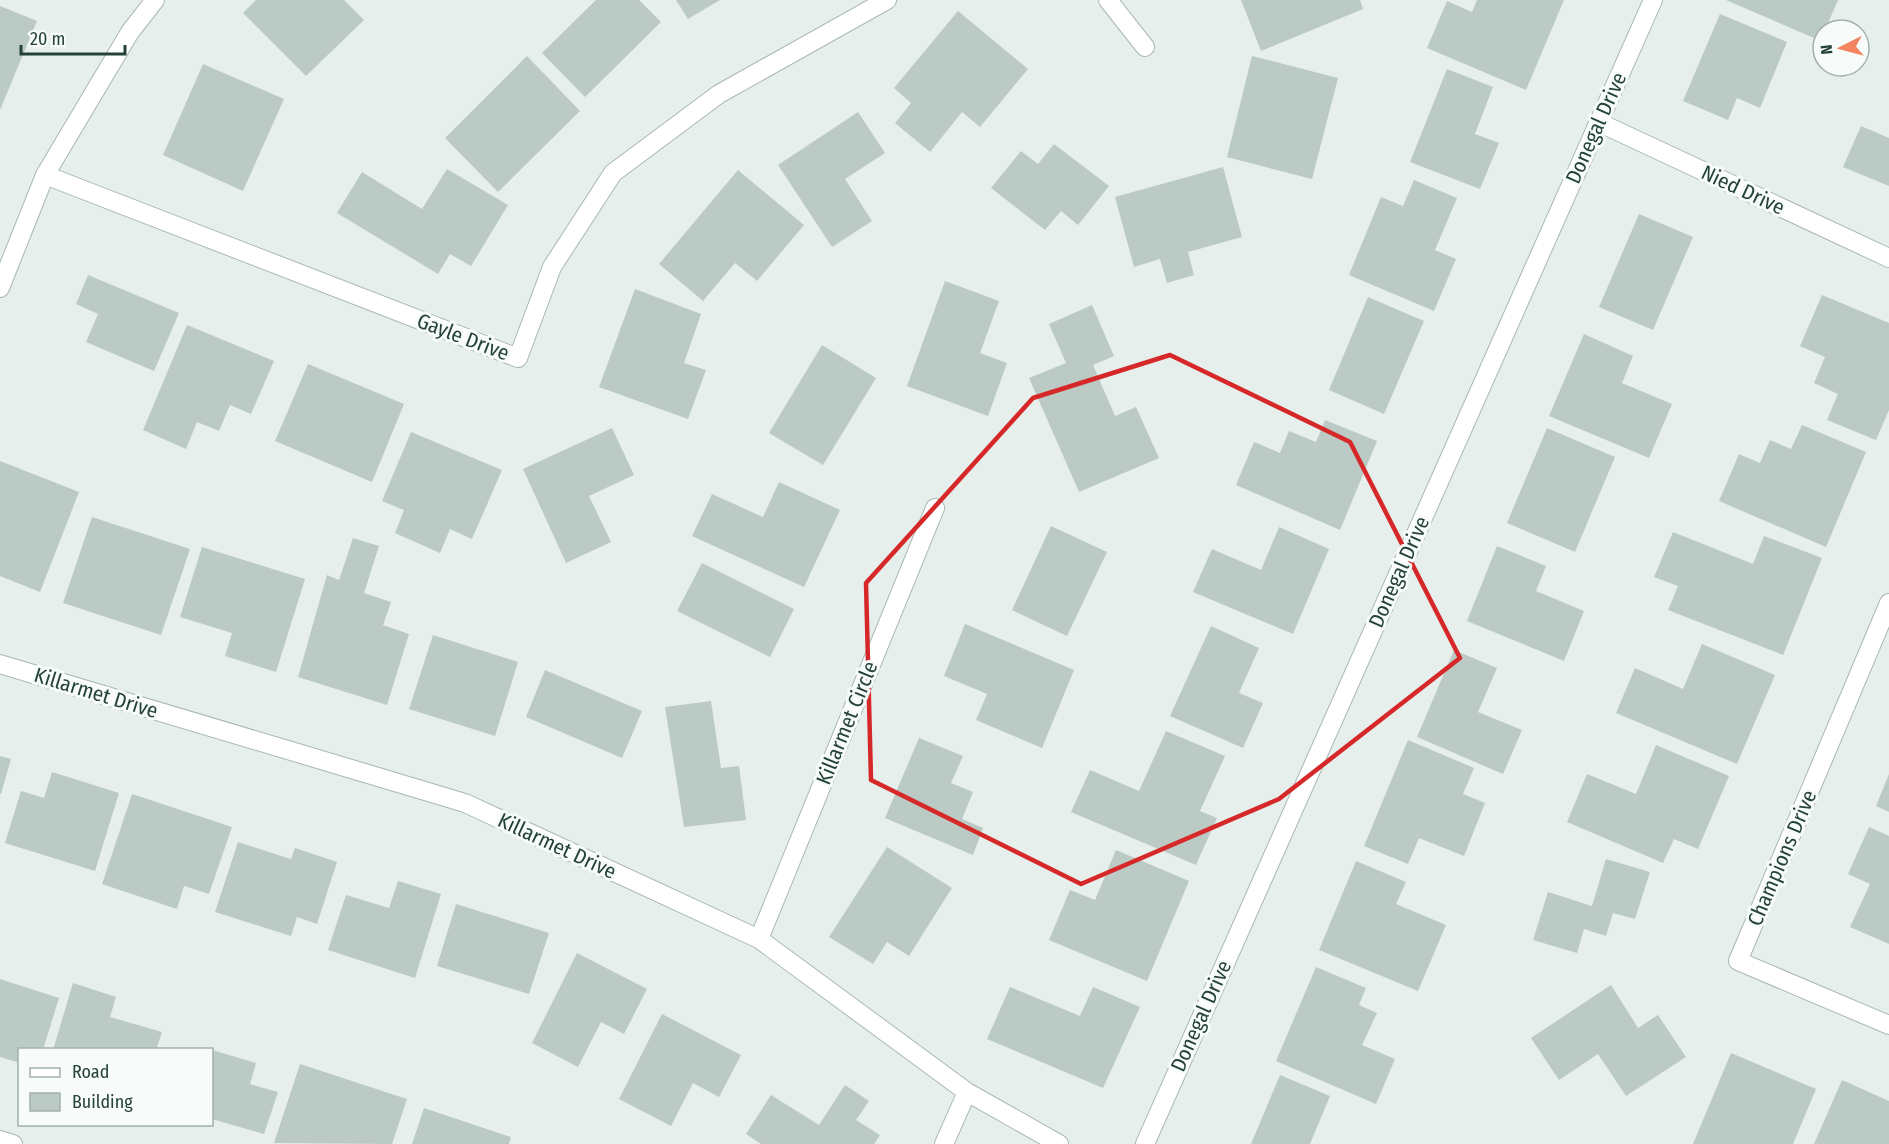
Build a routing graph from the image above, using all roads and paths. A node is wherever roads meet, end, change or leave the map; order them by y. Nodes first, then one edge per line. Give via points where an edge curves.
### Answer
1 (155, 0) edge
2 (886, 0) edge
3 (1108, 0) edge
4 (1653, 0) edge
5 (1145, 47) dead end
6 (1598, 122) junction
7 (45, 175) junction
8 (1889, 258) edge
9 (0, 288) edge
10 (936, 508) dead end
11 (1889, 603) edge
12 (0, 664) edge
13 (759, 939) junction
14 (1889, 1025) edge
15 (966, 1092) junction
16 (0, 1140) edge
17 (13, 1144) edge
18 (944, 1144) edge
19 (1059, 1144) edge
20 (1145, 1144) edge

1 - 7 street via 130,32
2 - 7 street, Gayle Drive via 719,94 613,173 552,267 518,358
3 - 5 street
4 - 6 street, Donegal Drive
6 - 8 street, Nied Drive
6 - 20 street, Donegal Drive
7 - 9 street
10 - 13 street, Killarmet Circle
11 - 14 street, Champions Drive via 1738,961
12 - 13 street, Killarmet Drive via 465,803
13 - 15 street, Killarmet Drive
15 - 18 street
15 - 19 street, Killarmet Drive
16 - 17 street

